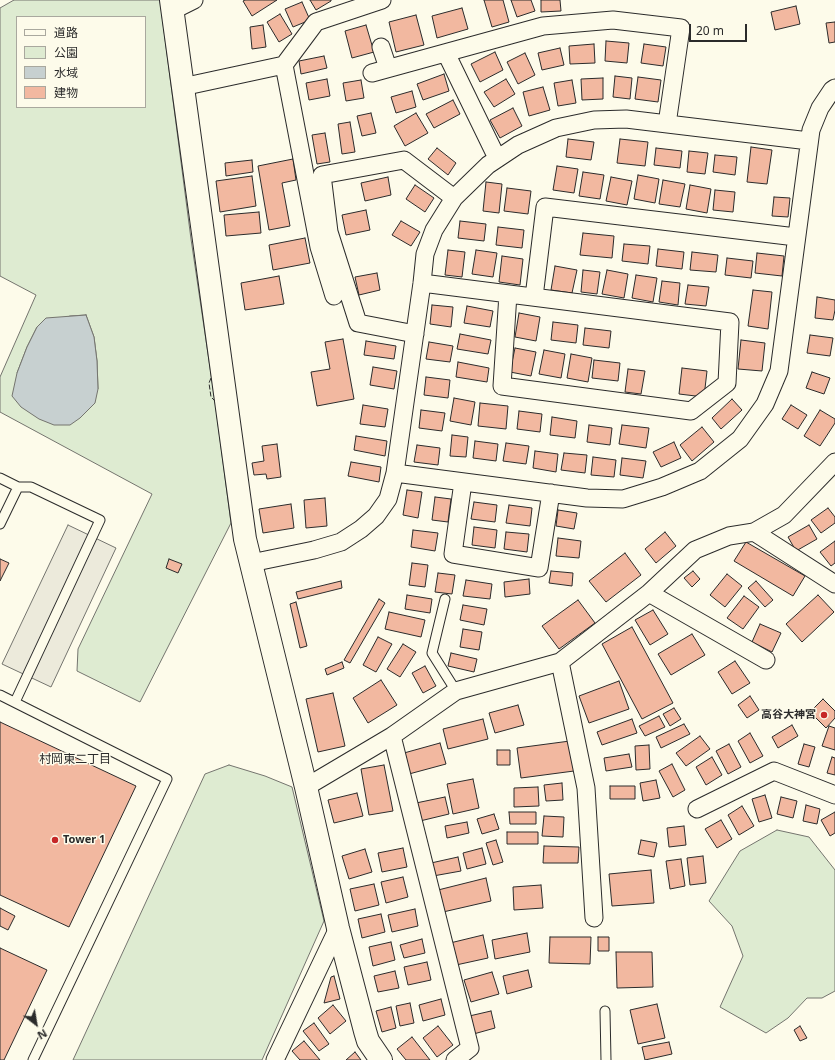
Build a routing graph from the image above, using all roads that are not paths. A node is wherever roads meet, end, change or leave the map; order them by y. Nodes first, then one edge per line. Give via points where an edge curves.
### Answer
1 (194, 0) edge
2 (382, 0) edge
3 (171, 6) edge
4 (381, 47) dead end
5 (446, 52) junction
6 (284, 65) junction
7 (388, 68) junction
8 (372, 73) dead end
9 (182, 87) junction
10 (835, 88) edge
11 (667, 124) junction
12 (809, 141) junction
13 (497, 158) junction
14 (454, 198) junction
15 (796, 237) junction
16 (422, 283) junction
17 (508, 294) junction
18 (334, 296) dead end
19 (534, 297) junction
20 (415, 334) junction
21 (835, 462) edge
22 (395, 473) junction
23 (0, 478) edge
24 (463, 482) junction
25 (18, 487) junction
26 (551, 494) junction
27 (0, 524) edge
28 (754, 532) junction
29 (251, 564) junction
30 (835, 584) edge
31 (649, 593) junction
32 (445, 599) dead end
33 (766, 660) dead end
34 (560, 662) junction
35 (456, 691) junction
36 (0, 695) edge
37 (14, 702) junction
38 (392, 736) junction
39 (306, 787) junction
40 (835, 795) edge
41 (698, 809) dead end
42 (594, 918) dead end
43 (338, 928) junction
44 (605, 1011) dead end
45 (33, 1060) edge
46 (275, 1060) edge
47 (381, 1060) edge
48 (455, 1060) edge
49 (606, 1060) edge

1 - 3 street
2 - 6 street via 316,22
3 - 9 street
4 - 7 street
5 - 7 street
5 - 11 street via 543,26 612,20 681,28
5 - 13 street
6 - 9 street
6 - 18 street via 319,246
7 - 8 street
9 - 29 street via 245,539
10 - 12 street via 820,108
11 - 12 street
11 - 13 street via 626,119 594,120 556,128 518,145
12 - 15 street
13 - 14 street
14 - 16 street via 434,230 425,254
14 - 20 street via 404,160 322,175 329,232 358,323
15 - 19 street via 545,207
15 - 26 street via 779,371 765,404 740,439 700,471 662,487 623,499
16 - 17 street
16 - 20 street
17 - 19 street
17 - 19 street via 502,386 691,411 727,383 730,322
20 - 22 street
21 - 28 street via 784,515
22 - 24 street
22 - 29 street via 388,499 376,516 361,529 340,542
23 - 25 lane
24 - 26 street
24 - 26 street via 453,554 539,568
25 - 27 lane
25 - 37 lane via 31,487 100,520
28 - 30 street
28 - 31 street via 729,536 695,550
29 - 39 street
31 - 33 street
31 - 34 street
32 - 35 lane via 432,653
34 - 35 street
34 - 42 street via 586,788
35 - 38 street
36 - 37 lane
37 - 45 lane via 167,779
38 - 39 street
38 - 48 street via 470,1048
39 - 43 street
40 - 41 street via 774,771
43 - 46 street
43 - 47 street via 368,1041
44 - 49 lane

